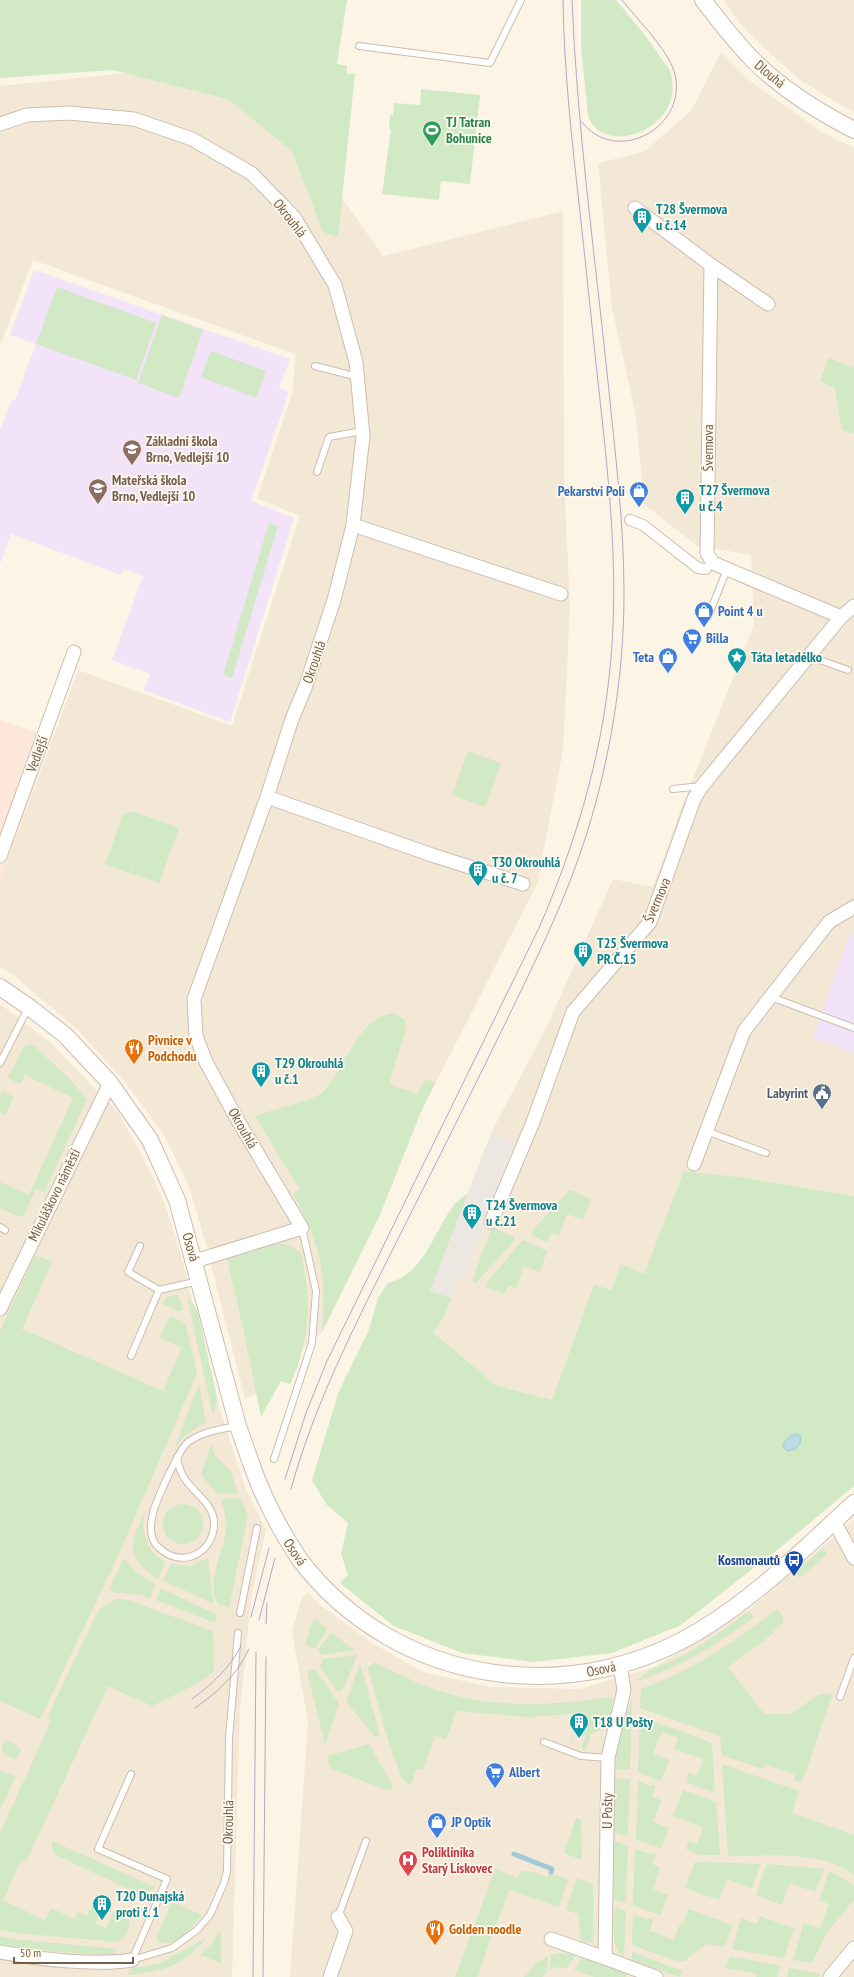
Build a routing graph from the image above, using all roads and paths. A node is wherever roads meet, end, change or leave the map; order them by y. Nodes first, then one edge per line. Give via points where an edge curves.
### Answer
1 (521, 0) edge
2 (703, 0) edge
3 (359, 46) dead end
4 (0, 124) edge
5 (854, 130) edge
6 (635, 208) dead end
7 (711, 265) junction
8 (768, 304) dead end
9 (315, 366) dead end
10 (358, 377) junction
11 (362, 431) junction
12 (317, 472) dead end
13 (630, 520) dead end
14 (354, 525) junction
15 (706, 569) dead end
16 (727, 569) junction
17 (561, 594) dead end
18 (854, 606) edge
19 (708, 617) dead end
20 (841, 617) junction
21 (74, 652) dead end
22 (808, 656) junction
23 (848, 670) dead end
24 (702, 786) junction
25 (673, 789) dead end
26 (266, 797) junction
27 (0, 856) edge
28 (523, 884) dead end
29 (854, 907) edge
30 (0, 987) edge
31 (771, 997) junction
32 (29, 1006) junction
33 (854, 1028) edge
34 (0, 1063) edge
35 (110, 1083) junction
36 (706, 1131) junction
37 (766, 1153) dead end
38 (694, 1164) dead end
39 (491, 1222) dead end
40 (302, 1228) junction
41 (140, 1246) dead end
42 (195, 1261) junction
43 (200, 1281) junction
44 (159, 1290) junction
45 (0, 1309) edge
46 (131, 1356) dead end
47 (238, 1426) junction
48 (177, 1457) junction
49 (274, 1459) dead end
50 (854, 1503) edge
51 (834, 1521) junction
52 (257, 1528) dead end
53 (854, 1558) edge
54 (240, 1613) dead end
55 (238, 1633) dead end
56 (854, 1658) edge
57 (620, 1665) junction
58 (840, 1697) dead end
59 (544, 1742) dead end
60 (608, 1758) junction
61 (131, 1774) dead end
62 (366, 1841) dead end
63 (338, 1917) joint
64 (551, 1939) dead end
65 (854, 1948) edge
66 (0, 1952) edge
67 (605, 1958) junction
68 (132, 1960) junction
69 (330, 1977) edge
70 (656, 1977) edge
71 (830, 1977) edge

1 - 3 lane via 490,63
2 - 5 street, Dlouhá via 754,62 789,90
4 - 10 street, Okrouhlá via 27,115 69,113 134,119 192,138 251,174 294,217 335,285
6 - 7 street
7 - 8 street
7 - 16 street, Švermova via 707,553 713,563
9 - 10 lane
10 - 11 street, Okrouhlá
11 - 12 lane via 329,437
11 - 14 street, Okrouhlá
13 - 15 street via 643,525 698,568
14 - 17 street
14 - 26 street, Okrouhlá via 334,600
16 - 19 lane
16 - 20 street, Švermova
18 - 20 street, Švermova
20 - 22 street, Švermova
21 - 27 street, Vedlejší
22 - 23 lane
22 - 24 street, Švermova
24 - 25 lane
24 - 39 street, Švermova via 694,799 650,922 573,1012
26 - 28 street
26 - 40 street, Okrouhlá via 194,999 196,1036 206,1062 237,1119
29 - 31 street via 829,922
30 - 32 street, Osová
31 - 33 lane
31 - 36 street via 744,1032
32 - 34 lane
32 - 35 street, Osová via 65,1035
35 - 42 street, Osová via 150,1140 177,1200
35 - 45 street, Mikuláškovo náměstí
36 - 37 lane
36 - 38 street
40 - 42 street
40 - 49 lane, Okrouhlá via 316,1291 312,1343
41 - 44 lane via 128,1272
42 - 43 street, Osová
43 - 44 lane
43 - 47 street, Osová
44 - 46 lane
47 - 48 lane via 200,1435 186,1443
47 - 57 street, Osová, bridge via 261,1491 300,1560 313,1577 356,1616 400,1644 433,1659 502,1675 586,1673
48 - 48 lane via 153,1512 151,1531 153,1541 160,1549 168,1555 185,1558 202,1552 213,1534 214,1524 213,1512 180,1470
50 - 51 street, Osová
51 - 53 street
51 - 57 street, Osová via 751,1595 710,1625 668,1647
52 - 54 lane
55 - 68 lane, Okrouhlá via 230,1738 227,1871 224,1883 210,1915 197,1930 172,1948
56 - 58 lane
57 - 60 street, U Pošty via 624,1690
59 - 60 lane via 581,1756
60 - 67 street, U Pošty
61 - 68 lane via 98,1849 167,1879
62 - 63 lane
63 - 69 street via 346,1931
64 - 67 street
65 - 71 street
66 - 68 street via 114,1963
67 - 70 street

